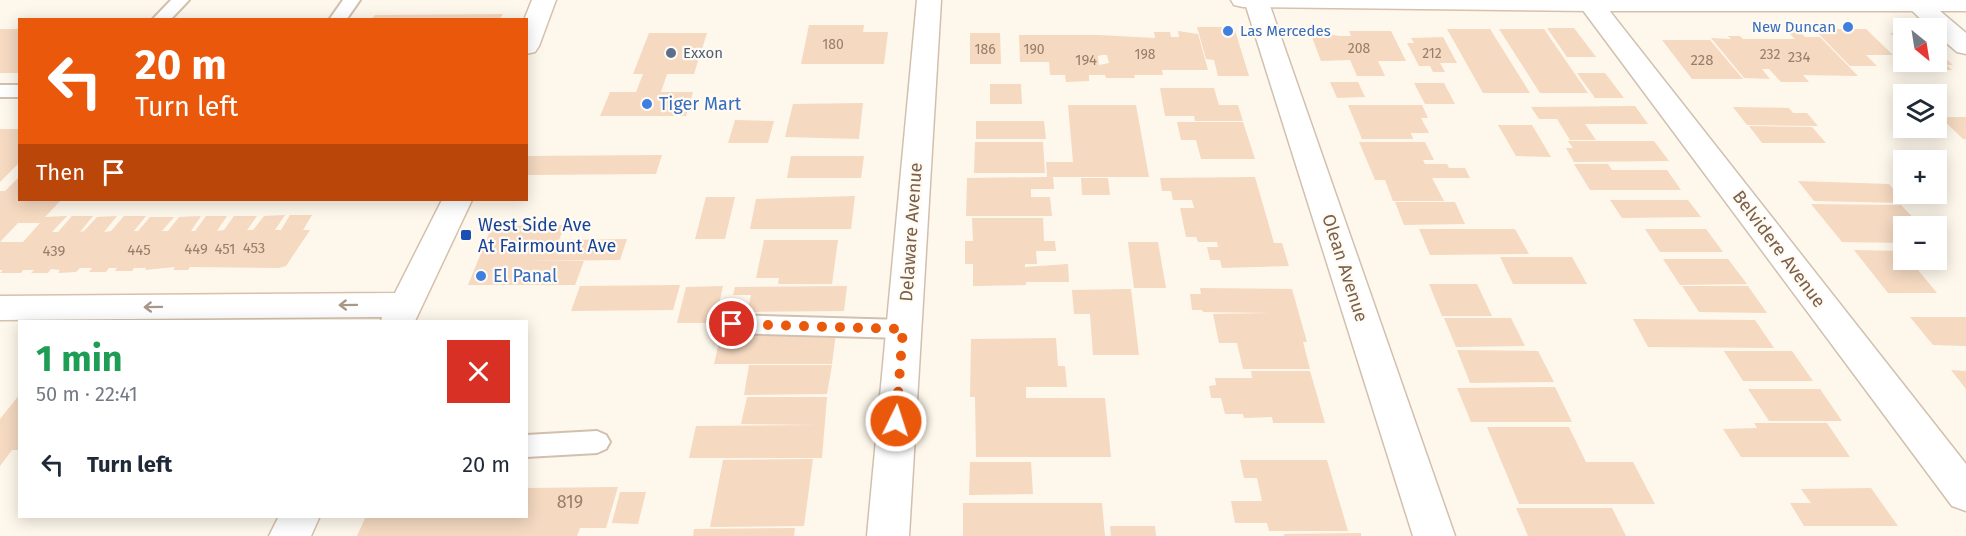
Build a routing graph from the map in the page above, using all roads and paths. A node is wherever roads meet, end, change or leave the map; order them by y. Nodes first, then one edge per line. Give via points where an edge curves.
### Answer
1 (181, 0) edge
2 (352, 0) edge
3 (544, 0) edge
4 (928, 0) edge
5 (1243, 0) edge
6 (1256, 0) edge
7 (1916, 3) junction
8 (1591, 4) junction
9 (1966, 4) edge
10 (162, 18) edge
11 (338, 18) edge
12 (528, 40) edge
13 (1966, 46) edge
14 (0, 90) edge
15 (18, 91) edge
16 (457, 201) edge
17 (0, 308) edge
18 (402, 313) edge
19 (732, 324) dead end
20 (903, 329) junction
21 (597, 442) dead end
22 (528, 446) edge
23 (1966, 494) edge
24 (299, 518) edge
25 (290, 536) edge
26 (888, 536) edge
27 (1434, 536) edge

1 - 10 lane
2 - 11 lane
3 - 12 street
4 - 20 street, Delaware Avenue
5 - 6 street
6 - 8 street
6 - 27 street, Olean Avenue
7 - 8 street
7 - 9 street
7 - 13 street
8 - 23 street, Belvidere Avenue
14 - 15 lane
16 - 18 street
18 -> 17 street
19 - 20 lane
20 - 26 street, Delaware Avenue
21 - 22 lane
24 - 25 street

